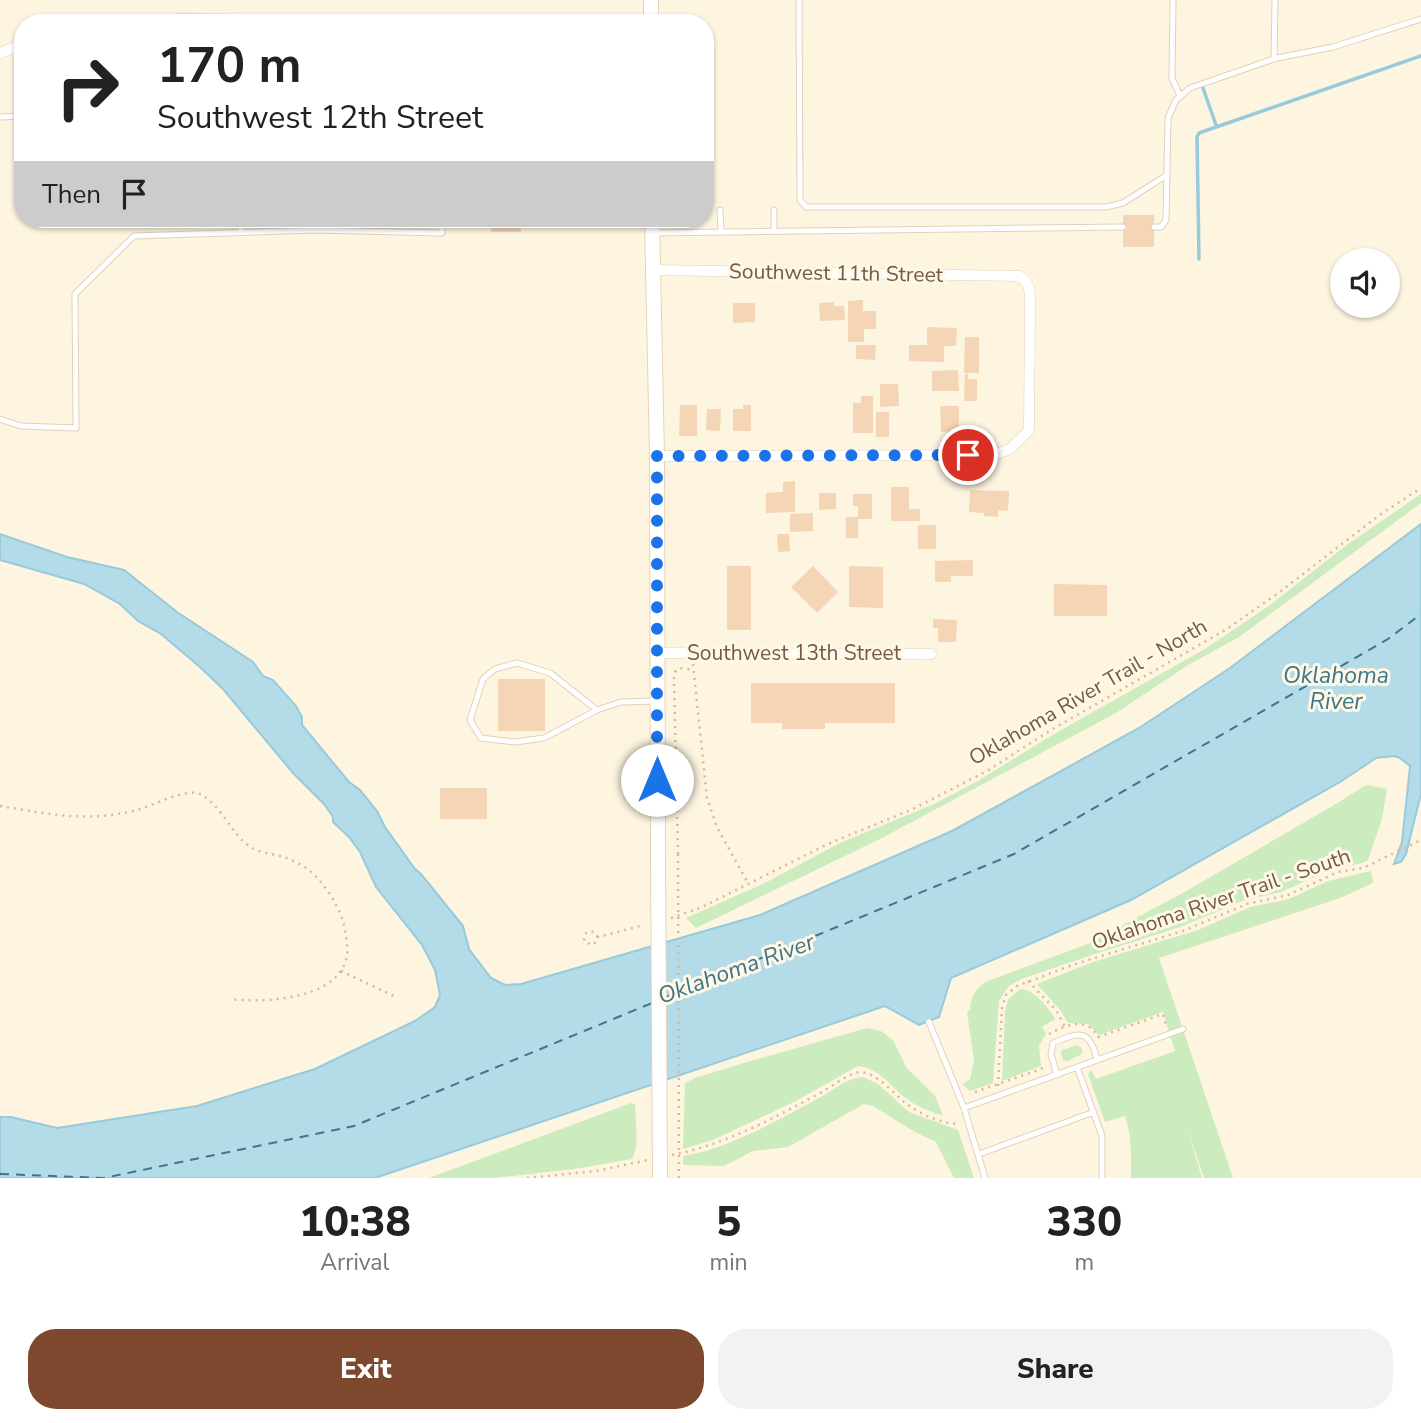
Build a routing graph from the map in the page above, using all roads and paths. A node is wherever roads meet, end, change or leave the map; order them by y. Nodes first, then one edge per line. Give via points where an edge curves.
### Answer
1 (799, 0) edge
2 (1173, 0) edge
3 (1275, 0) edge
4 (1421, 19) edge
5 (1275, 59) junction
6 (1180, 96) junction
7 (1167, 175) junction
8 (720, 210) dead end
9 (774, 210) dead end
10 (1123, 227) dead end
11 (1154, 227) dead end
12 (241, 228) edge
13 (442, 228) edge
14 (652, 228) edge
15 (686, 228) edge
16 (721, 230) junction
17 (774, 230) junction
18 (241, 232) junction
19 (652, 270) junction
20 (0, 419) edge
21 (657, 456) junction
22 (1421, 488) edge
23 (692, 652) junction
24 (657, 653) junction
25 (931, 654) dead end
26 (694, 670) junction
27 (657, 701) junction
28 (597, 710) junction
29 (0, 806) edge
30 (1421, 840) edge
31 (749, 885) junction
32 (669, 918) dead end
33 (643, 925) dead end
34 (598, 937) dead end
35 (341, 971) junction
36 (1028, 981) junction
37 (396, 997) dead end
38 (230, 999) dead end
39 (929, 1022) dead end
40 (1183, 1028) dead end
41 (1069, 1037) junction
42 (1097, 1060) junction
43 (1077, 1067) junction
44 (1057, 1075) junction
45 (998, 1097) junction
46 (964, 1108) junction
47 (1094, 1112) junction
48 (969, 1124) junction
49 (979, 1154) junction
50 (667, 1157) dead end
51 (655, 1159) dead end
52 (527, 1178) edge
53 (660, 1178) edge
54 (679, 1178) edge
55 (985, 1178) edge
56 (1102, 1178) edge

1 - 7 lane via 800,201 806,207 1106,207 1123,203
2 - 6 lane via 1172,78
3 - 5 lane
4 - 5 lane via 1333,47
5 - 6 lane via 1190,88
6 - 7 lane via 1168,118
7 - 11 lane via 1166,220 1161,227
8 - 16 lane
9 - 17 lane
10 - 17 lane
12 - 18 lane
13 - 18 lane via 442,233
14 - 19 main road
15 - 16 lane
16 - 17 lane
18 - 20 lane via 134,236 75,294 76,428 21,426
19 - 21 main road
19 - 21 street, Southwest 11th Street via 1019,276 1030,287 1030,430 1010,449 993,455
21 - 24 main road
22 - 31 path, Oklahoma River Trail - North via 1250,614 1189,653 963,784 818,848
23 - 24 street, Southwest 13th Street
23 - 25 street, Southwest 13th Street
23 - 26 path
24 - 27 main road
26 - 31 path via 707,798 717,827
26 - 54 path, bridge via 680,668 674,678
27 - 28 lane via 621,702
27 - 53 main road, bridge
28 - 28 lane via 544,738 514,742 481,738 470,720 483,679 495,669 517,663 550,673
29 - 35 path via 86,818 136,810 189,792 201,794 246,844 260,853 289,859 322,882 337,904 344,926 348,946
30 - 36 path, Oklahoma River Trail - South via 1365,867 1338,872 1287,895 1247,904 1183,931
31 - 32 path, Oklahoma River Trail - North
33 - 34 path
35 - 37 path
35 - 38 path via 318,989 277,1000
36 - 41 path via 1056,1010
36 - 45 path, Oklahoma River Trail - South via 1011,990 1003,1001
39 - 46 lane
40 - 42 lane
41 - 42 lane via 1087,1037
41 - 44 lane via 1051,1048
42 - 43 lane
43 - 44 lane
43 - 47 lane
44 - 45 lane
45 - 46 lane
46 - 48 lane
47 - 49 lane
47 - 56 lane via 1102,1136
48 - 49 lane
48 - 50 path via 922,1113 871,1075 859,1072 726,1139
49 - 55 lane
51 - 52 path

